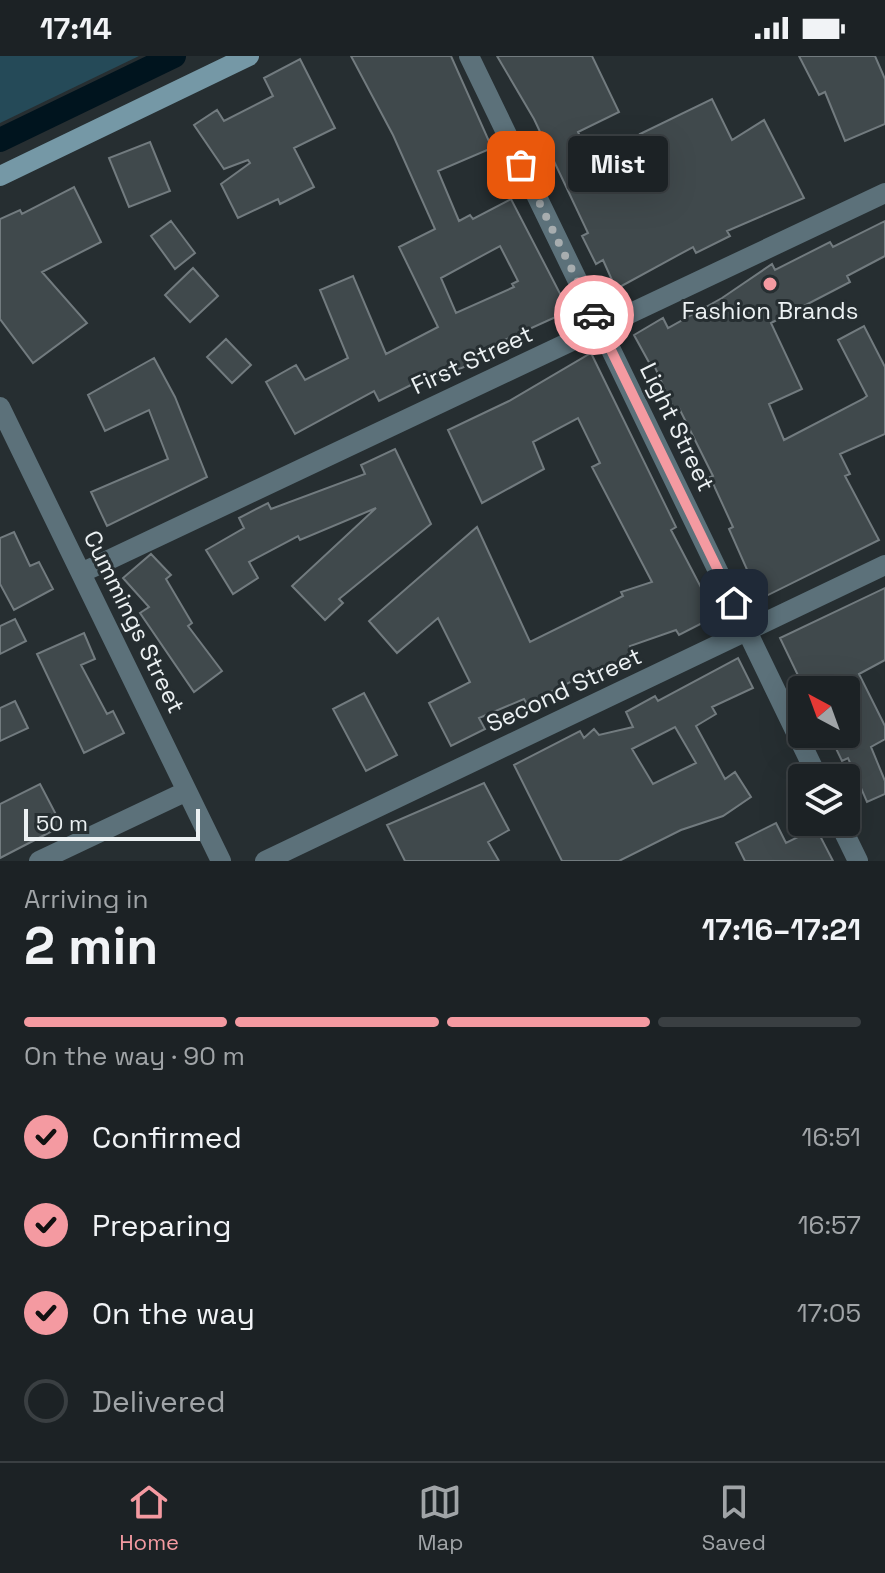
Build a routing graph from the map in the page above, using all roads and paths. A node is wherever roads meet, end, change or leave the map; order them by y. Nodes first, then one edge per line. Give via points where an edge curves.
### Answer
1 (249, 56) edge
2 (469, 56) edge
3 (0, 176) edge
4 (885, 193) edge
5 (600, 328) junction
6 (0, 407) edge
7 (885, 565) edge
8 (81, 573) junction
9 (747, 631) junction
10 (811, 764) edge
11 (187, 791) junction
12 (846, 836) edge
13 (39, 861) edge
14 (221, 861) edge
15 (265, 861) edge
16 (858, 861) edge

1 - 3 street
2 - 5 street, Light Street
4 - 5 street, First Street
5 - 8 street, First Street
5 - 9 street, Light Street
6 - 8 street, Cummings Street
7 - 9 street, Second Street
8 - 11 street, Cummings Street
9 - 10 street, Light Street
9 - 15 street, Second Street
11 - 13 street
11 - 14 street, Cummings Street
12 - 16 street

